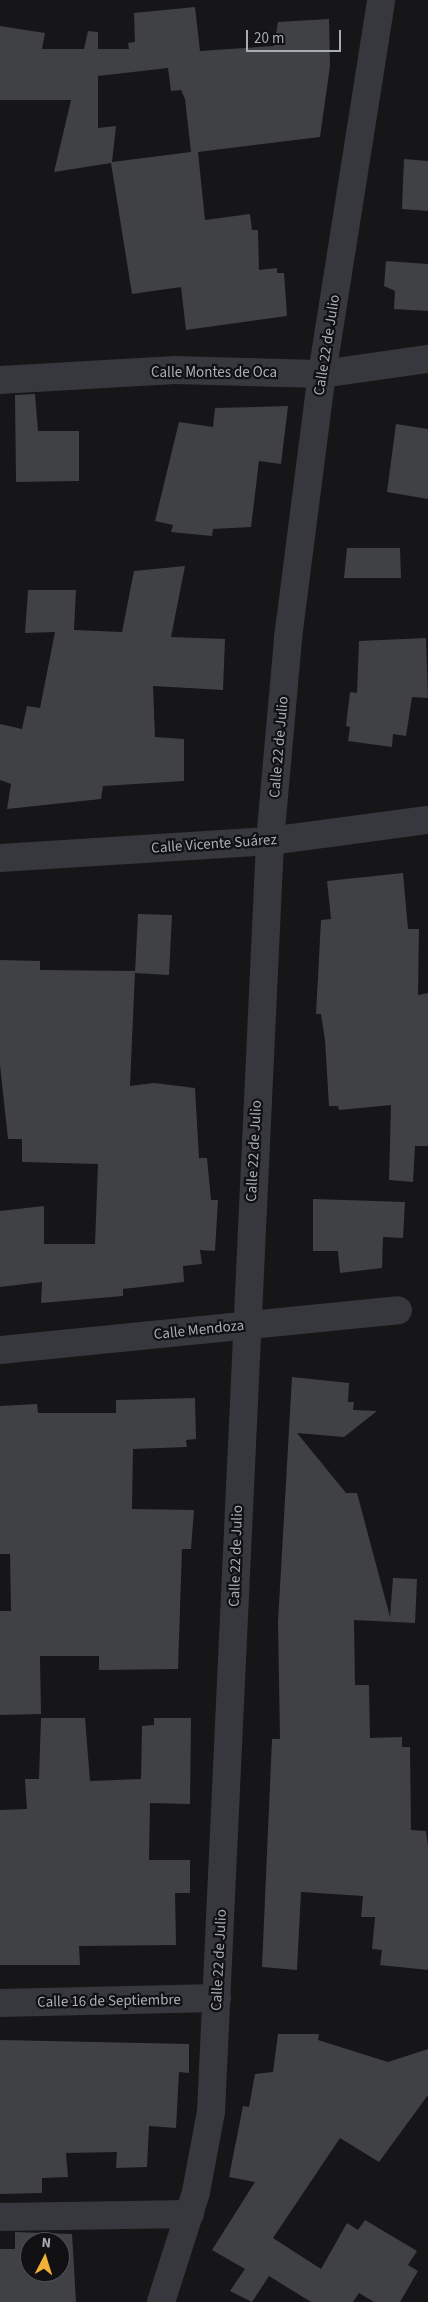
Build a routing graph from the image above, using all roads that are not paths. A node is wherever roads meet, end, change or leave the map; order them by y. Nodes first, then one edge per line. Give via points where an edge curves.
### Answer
1 (381, 0) edge
2 (428, 359) edge
3 (322, 374) junction
4 (0, 380) edge
5 (428, 820) edge
6 (270, 840) junction
7 (0, 858) edge
8 (398, 1310) dead end
9 (246, 1325) junction
10 (0, 1350) edge
11 (217, 1998) junction
12 (0, 2003) edge
13 (190, 2214) junction
14 (0, 2217) edge
15 (161, 2302) edge

1 - 3 street, Calle 22 de Julio
2 - 3 street, Calle Montes de Oca
3 - 4 street, Calle Montes de Oca via 175,370
3 - 6 street, Calle 22 de Julio via 288,638
5 - 6 street, Calle Vicente Suárez
6 - 7 street, Calle Vicente Suárez
6 - 9 street, Calle 22 de Julio
8 - 9 street, Calle Mendoza
9 - 10 street, Calle Mendoza
9 - 11 street, Calle 22 de Julio
11 - 12 street, Calle 16 de Septiembre
11 - 13 street, Calle 22 de Julio via 211,2112
13 - 14 street
13 - 15 street, Calle 22 de Julio

